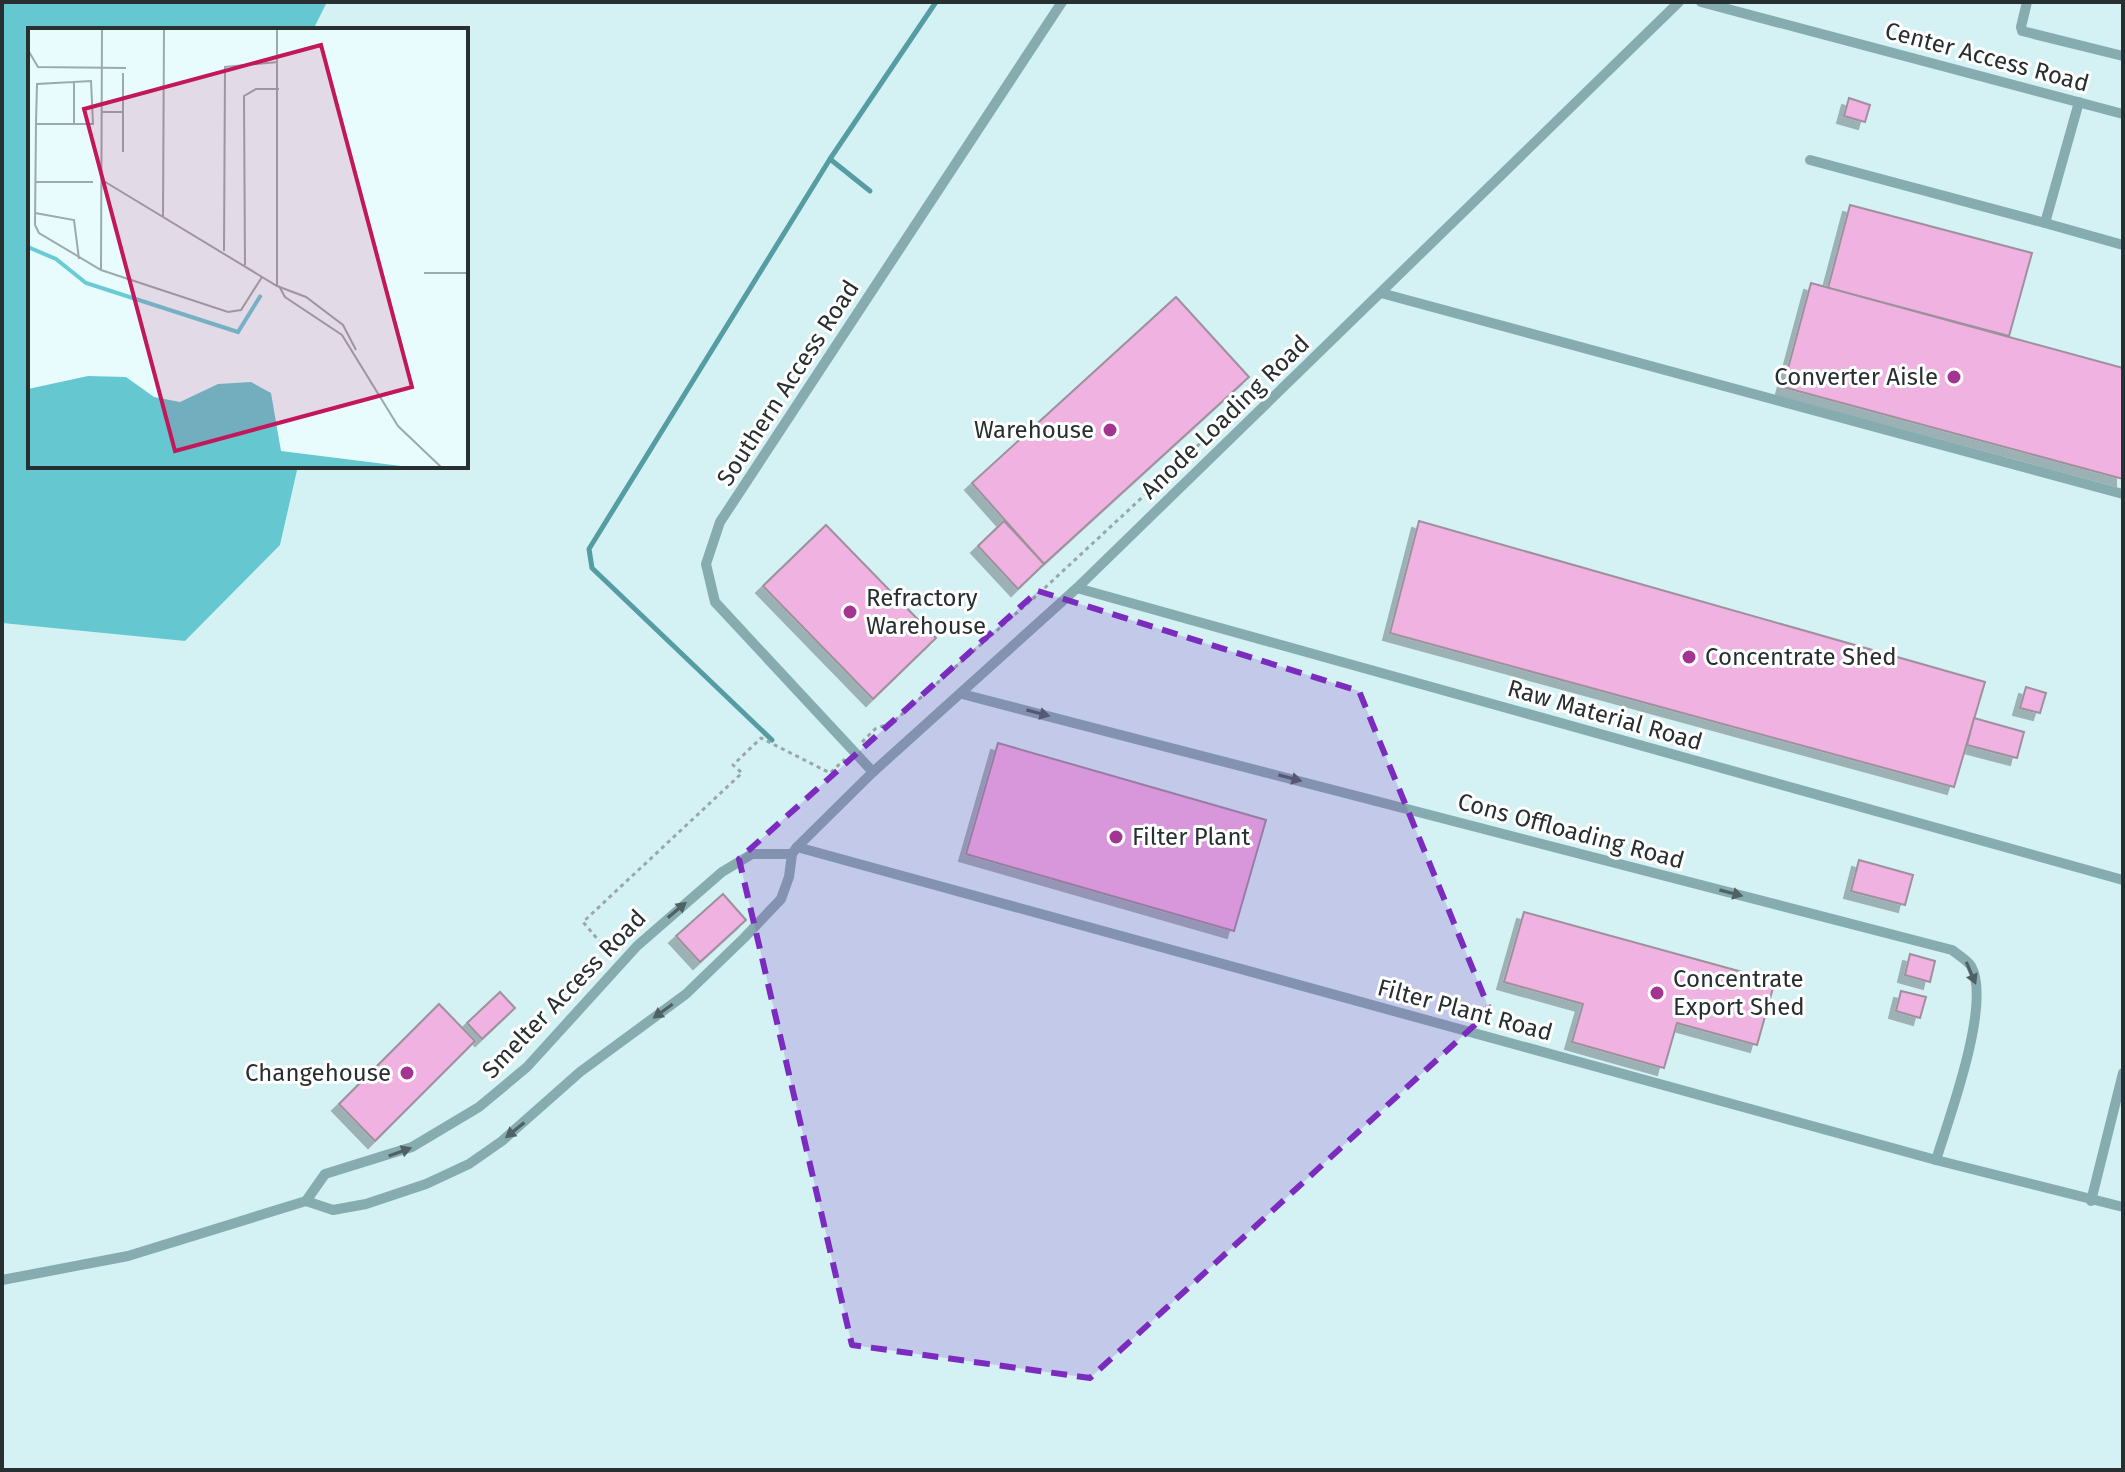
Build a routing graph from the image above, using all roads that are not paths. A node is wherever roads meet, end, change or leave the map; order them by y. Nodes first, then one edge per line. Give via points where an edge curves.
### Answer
1 (1062, 2) edge
2 (1679, 2) edge
3 (1701, 2) edge
4 (2027, 2) edge
5 (2123, 56) edge
6 (2079, 102) junction
7 (2123, 114) edge
8 (1810, 160) dead end
9 (2045, 223) junction
10 (2123, 245) edge
11 (1381, 293) junction
12 (2123, 494) edge
13 (1077, 588) junction
14 (962, 694) junction
15 (873, 772) junction
16 (795, 850) junction
17 (2123, 880) edge
18 (2123, 1073) edge
19 (1936, 1160) junction
20 (306, 1201) junction
21 (2091, 1201) junction
22 (2123, 1207) edge
23 (2, 1280) edge

1 - 15 lane, Southern Access Road via 720,522 706,564 715,602
2 - 11 lane, Anode Loading Road
3 - 6 lane, Center Access Road
4 - 5 lane via 2022,31
6 - 7 lane, Center Access Road
6 - 9 lane
8 - 9 lane
9 - 10 lane
11 - 12 lane
11 - 13 lane, Anode Loading Road
13 - 14 lane, Anode Loading Road
13 - 17 lane, Raw Material Road
14 - 15 lane, Anode Loading Road
14 -> 19 lane, Cons Offloading Road via 1952,950 1970,964 1977,985 1974,1027
15 - 16 lane, Anode Loading Road
16 - 19 lane, Filter Plant Road
20 -> 16 lane, Smelter Access Road via 325,1174 412,1147 479,1107 527,1067 620,965 722,872 752,854
16 -> 20 lane via 781,899 725,957 502,1141 458,1169 379,1200 333,1210
18 - 21 lane
19 - 21 lane, Filter Plant Road
20 - 23 lane via 128,1256
21 - 22 lane, Filter Plant Road

